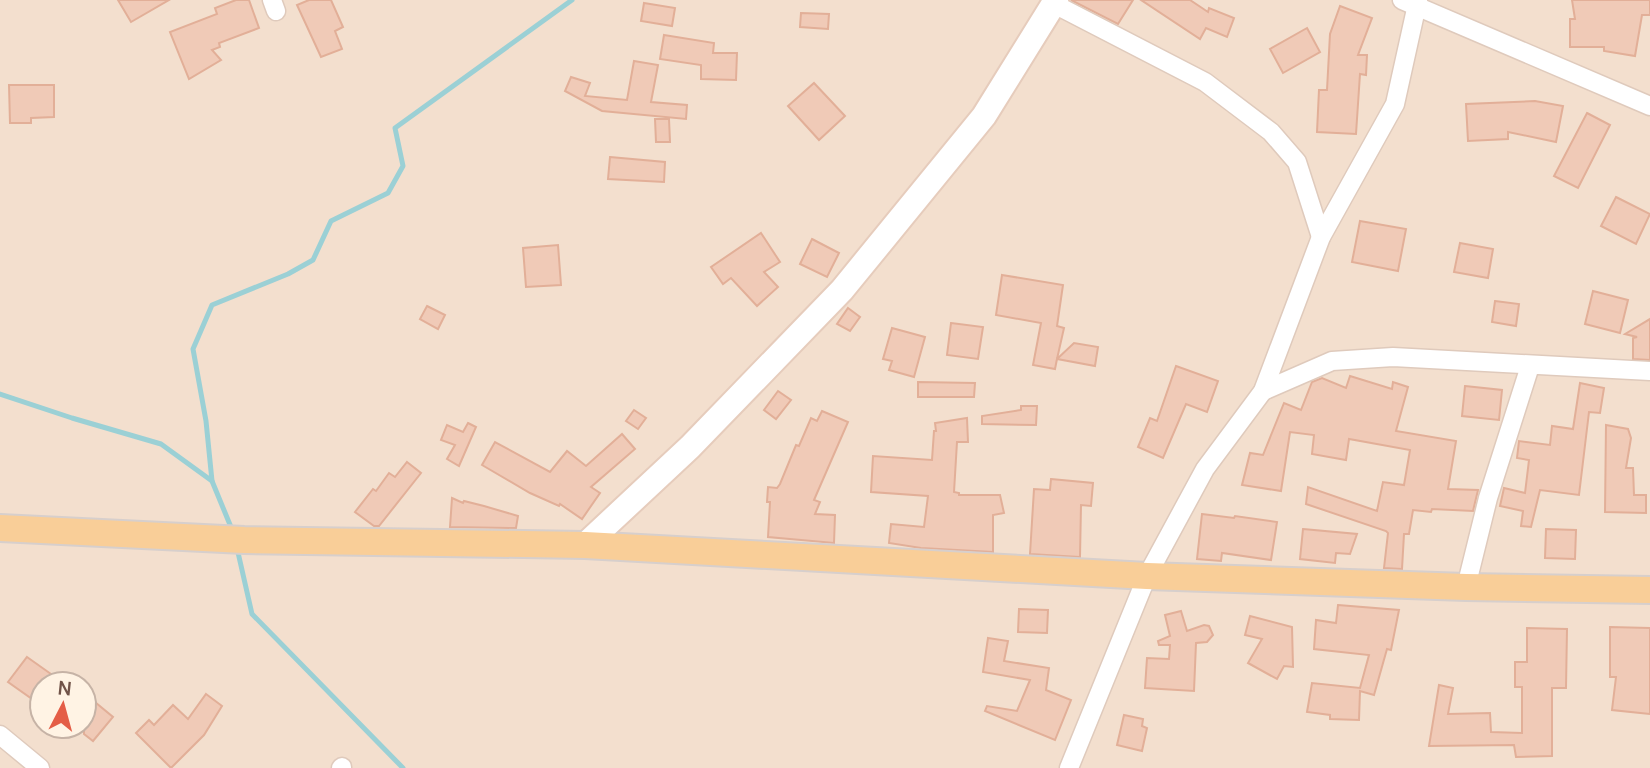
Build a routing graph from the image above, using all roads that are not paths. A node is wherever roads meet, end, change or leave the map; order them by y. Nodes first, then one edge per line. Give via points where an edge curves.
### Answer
1 (1055, 2) edge
2 (1412, 2) edge
3 (1650, 106) edge
4 (1321, 237) junction
5 (1530, 366) junction
6 (1650, 371) edge
7 (1263, 391) junction
8 (0, 528) edge
9 (585, 545) junction
10 (1147, 576) junction
11 (1466, 587) junction
12 (1650, 590) edge
13 (0, 735) edge
14 (40, 768) edge
15 (1069, 768) edge

1 - 4 street via 1205,82 1271,132 1297,162
1 - 9 street via 984,116 842,289 691,447
2 - 3 street
2 - 4 street via 1395,104
4 - 7 street
5 - 6 street
5 - 7 street via 1393,357 1332,361
5 - 11 street via 1488,498
7 - 10 street via 1205,469
8 - 9 main road via 244,540
9 - 10 main road
10 - 11 main road
10 - 15 street
11 - 12 main road
13 - 14 street

